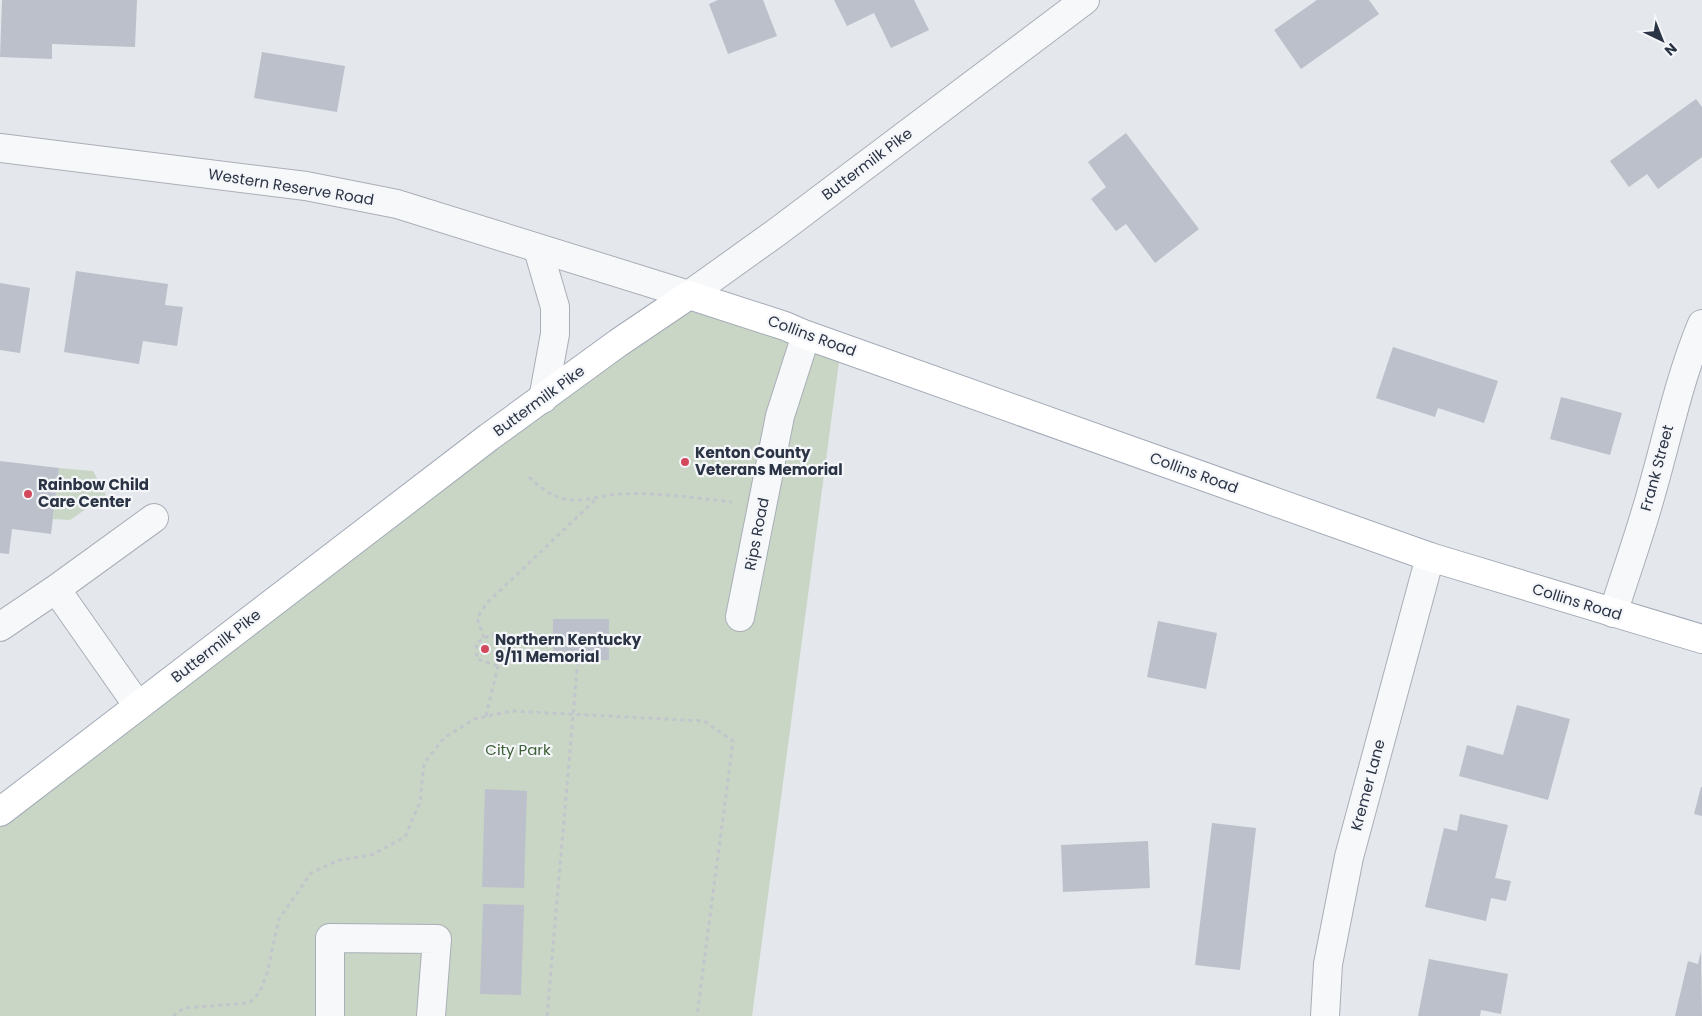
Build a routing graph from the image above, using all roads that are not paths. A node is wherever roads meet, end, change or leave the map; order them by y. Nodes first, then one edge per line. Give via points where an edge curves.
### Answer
1 (1085, 0) edge
2 (0, 148) edge
3 (538, 249) junction
4 (689, 295) junction
5 (1702, 324) edge
6 (806, 335) junction
7 (542, 399) junction
8 (154, 518) dead end
9 (1430, 557) junction
10 (56, 589) junction
11 (1613, 613) junction
12 (740, 617) dead end
13 (0, 627) edge
14 (1702, 639) edge
15 (138, 706) junction
16 (0, 812) edge
17 (330, 1016) edge
18 (431, 1016) edge
19 (1324, 1016) edge

1 - 4 street, Buttermilk Pike
2 - 3 street, Western Reserve Road via 306,186 397,204
3 - 4 street, Western Reserve Road
3 - 7 street via 555,307 555,334
4 - 6 main road, Collins Road
4 - 7 main road, Buttermilk Pike
5 - 11 street, Frank Street
6 - 9 main road, Collins Road
6 - 12 street, Rips Road via 780,416
7 - 15 main road, Buttermilk Pike
8 - 10 street
9 - 11 main road, Collins Road
9 - 19 street, Kremer Lane via 1349,857 1328,964
10 - 13 street
10 - 15 street
11 - 14 main road, Collins Road
15 - 16 main road, Buttermilk Pike
17 - 18 street via 330,938 437,939

